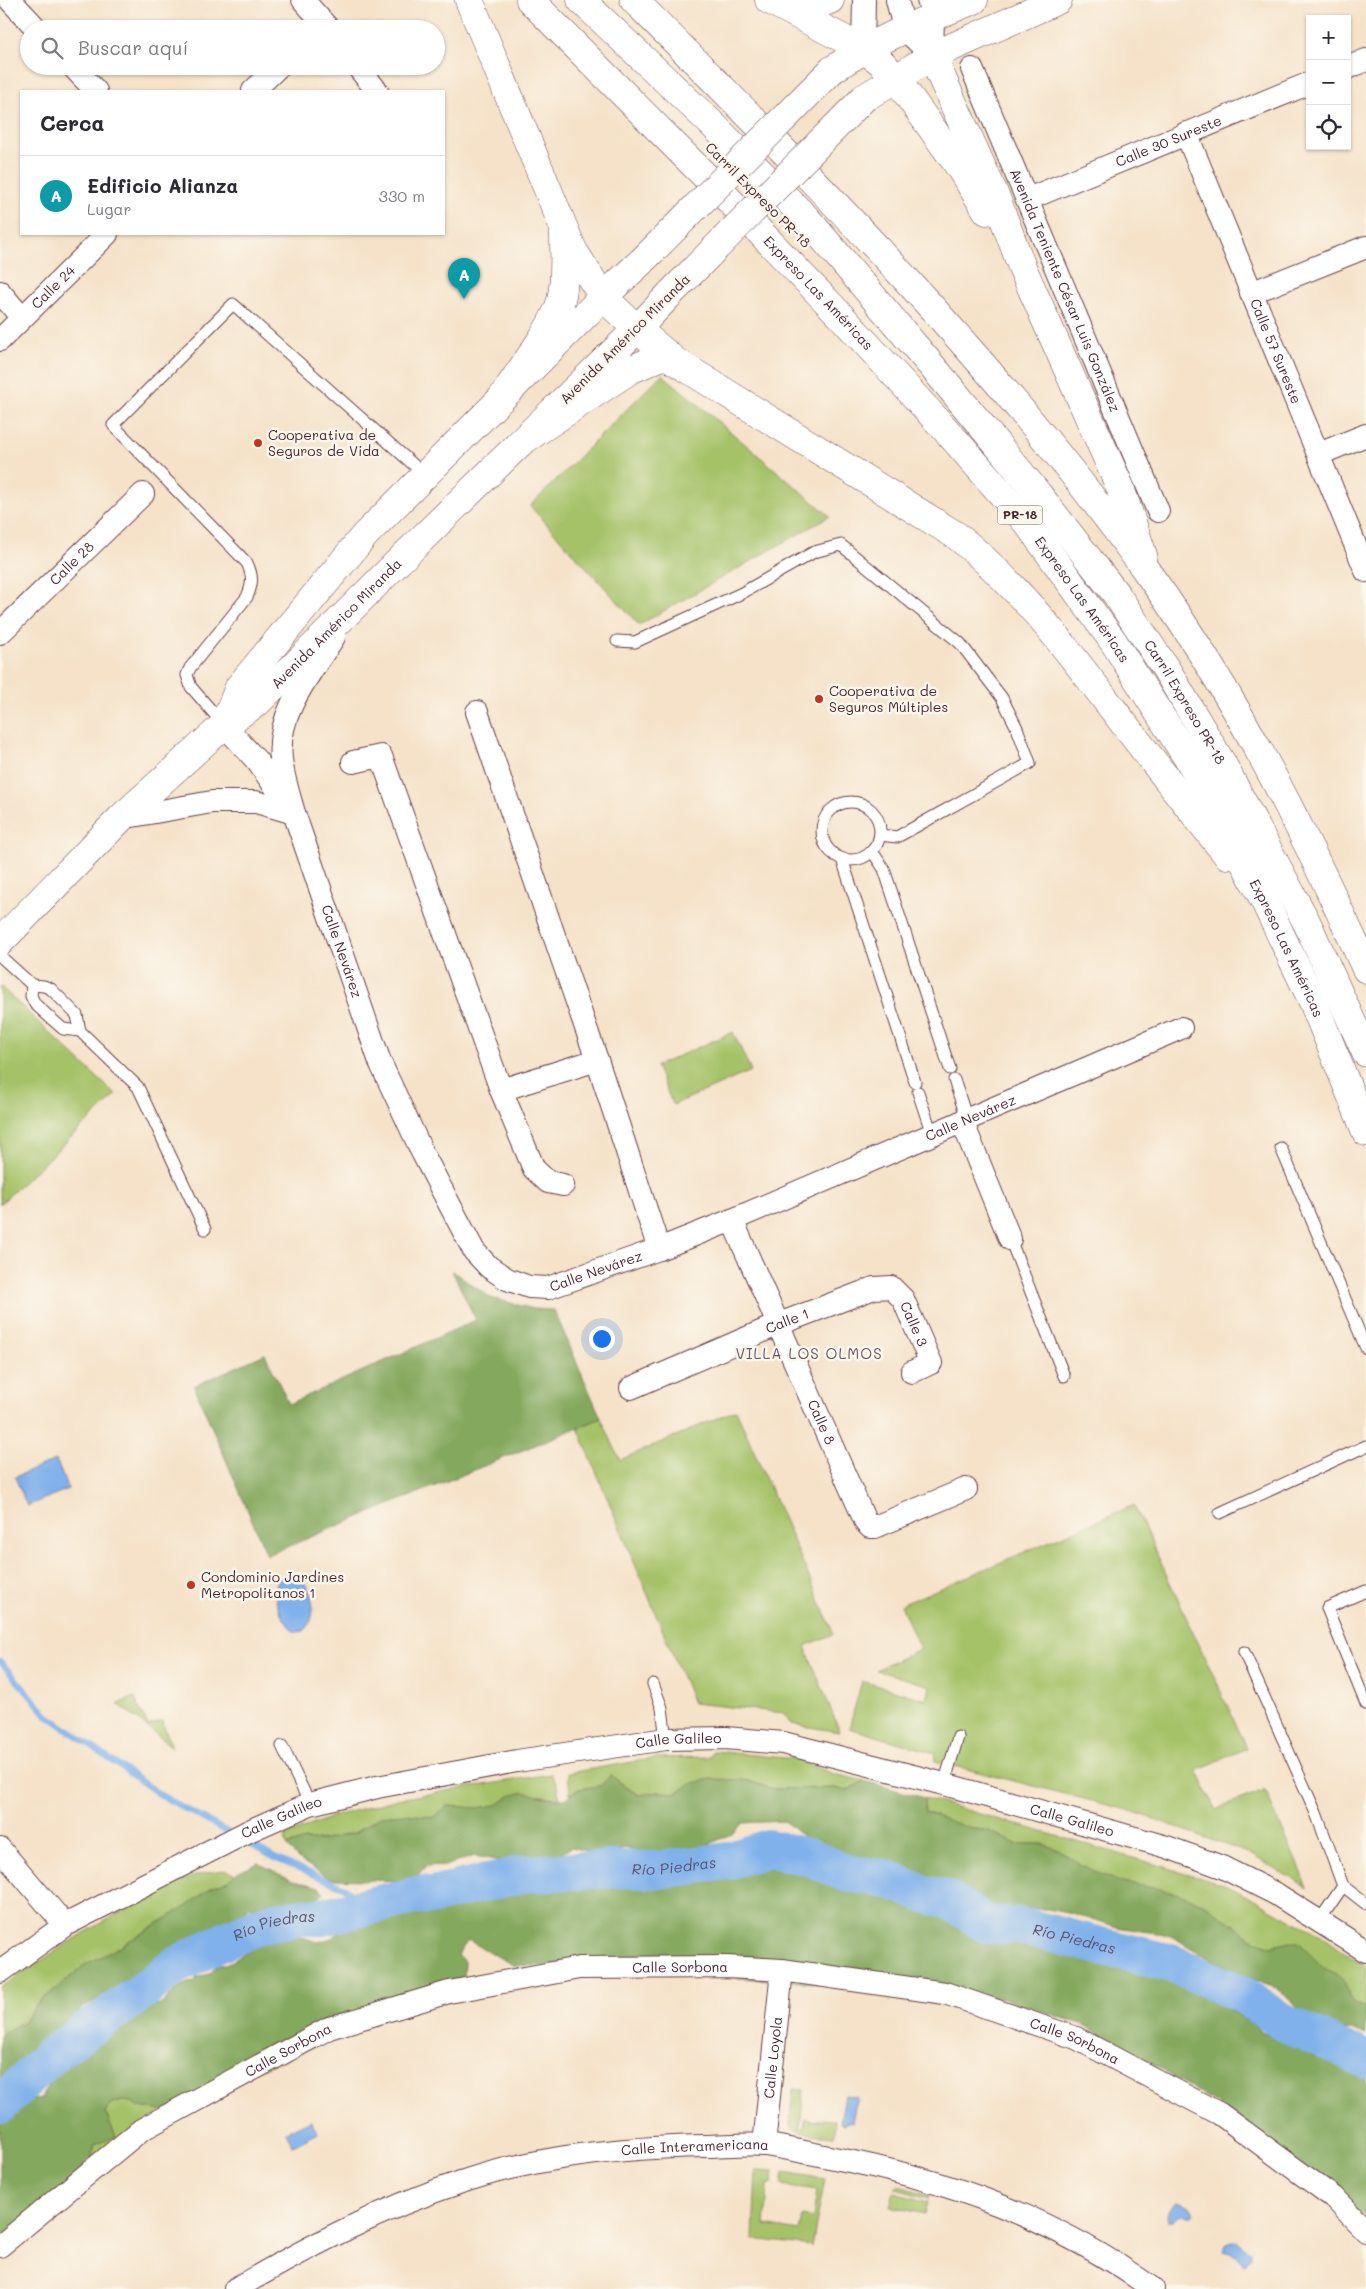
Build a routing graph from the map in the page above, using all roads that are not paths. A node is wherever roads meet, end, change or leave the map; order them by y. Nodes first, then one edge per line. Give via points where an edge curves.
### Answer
1 (10, 0) edge
2 (303, 0) edge
3 (469, 0) edge
4 (530, 0) edge
5 (574, 0) edge
6 (581, 0) edge
7 (634, 0) edge
8 (830, 0) edge
9 (864, 0) edge
10 (897, 0) edge
11 (974, 0) edge
12 (1058, 0) edge
13 (777, 3) edge
14 (931, 8) edge
15 (29, 20) edge
16 (319, 20) edge
17 (904, 28) junction
18 (862, 49) junction
19 (932, 56) junction
20 (1366, 60) edge
21 (1351, 66) edge
22 (972, 68) dead end
23 (81, 75) edge
24 (270, 75) edge
25 (365, 75) edge
26 (895, 77) junction
27 (1306, 85) edge
28 (95, 90) edge
29 (254, 90) edge
30 (376, 90) edge
31 (1186, 133) junction
32 (1028, 199) junction
33 (564, 228) junction
34 (106, 235) edge
35 (1366, 247) edge
36 (1022, 267) junction
37 (0, 292) edge
38 (1251, 293) junction
39 (603, 297) junction
40 (22, 318) junction
41 (637, 329) junction
42 (0, 340) edge
43 (667, 354) junction
44 (948, 385) junction
45 (501, 399) junction
46 (1366, 435) edge
47 (521, 442) junction
48 (1318, 454) junction
49 (425, 475) junction
50 (143, 494) dead end
51 (1158, 511) dead end
52 (1366, 571) edge
53 (1150, 575) junction
54 (353, 606) junction
55 (0, 633) edge
56 (617, 641) dead end
57 (477, 712) dead end
58 (224, 725) junction
59 (353, 762) dead end
60 (294, 812) junction
61 (121, 818) junction
62 (880, 835) junction
63 (872, 851) junction
64 (842, 859) junction
65 (1265, 902) junction
66 (0, 942) edge
67 (0, 956) edge
68 (1366, 969) edge
69 (32, 985) junction
70 (1181, 1028) dead end
71 (80, 1031) junction
72 (1366, 1053) edge
73 (597, 1060) junction
74 (501, 1090) junction
75 (964, 1120) junction
76 (1366, 1132) edge
77 (932, 1134) junction
78 (1281, 1148) dead end
79 (563, 1186) dead end
80 (732, 1220) junction
81 (204, 1229) dead end
82 (1010, 1239) joint
83 (660, 1249) junction
84 (891, 1287) joint
85 (779, 1324) junction
86 (1366, 1348) edge
87 (921, 1367) dead end
88 (1064, 1376) dead end
89 (631, 1388) dead end
90 (1366, 1446) edge
91 (966, 1489) dead end
92 (1220, 1513) dead end
93 (1366, 1591) edge
94 (1244, 1652) dead end
95 (653, 1684) dead end
96 (1366, 1704) edge
97 (958, 1738) dead end
98 (666, 1739) junction
99 (282, 1746) dead end
100 (944, 1784) junction
101 (310, 1804) junction
102 (0, 1848) edge
103 (1343, 1886) junction
104 (1366, 1904) edge
105 (1319, 1921) junction
106 (65, 1925) junction
107 (1366, 1951) edge
108 (782, 1970) junction
109 (0, 1972) edge
110 (764, 2145) junction
111 (1366, 2231) edge
112 (0, 2246) edge
113 (235, 2289) edge
114 (1153, 2289) edge

1 - 15 street
2 - 16 street
3 - 33 main road
4 - 65 main road, Expreso Las Américas / PR-18 via 840,315 1028,524 1113,641 1197,773
5 - 44 main road, Carril Expreso PR-18 via 698,135
6 - 44 main road, Carril Expreso PR-18 via 711,122 807,220
7 - 53 main road via 902,273 1025,414
8 - 13 main road via 814,6
9 - 18 street
10 - 17 street
11 - 14 main road, Avenida Américo Miranda
12 - 19 main road, Avenida Américo Miranda
13 - 18 main road
14 - 17 main road, Avenida Américo Miranda
14 - 19 street
17 - 18 main road, Avenida Américo Miranda
17 - 19 street
18 - 26 main road
18 - 39 main road, Avenida Américo Miranda, bridge via 832,70
19 - 26 main road, Avenida Américo Miranda
19 - 36 main road via 996,198
20 - 21 street
22 - 32 street, Avenida Teniente César Luis González
23 - 28 street
24 - 29 street
25 - 30 street
26 - 36 main road via 958,165
26 - 41 main road, Avenida Américo Miranda, bridge via 864,98
27 - 31 street, Calle 30 Sureste
31 - 32 street, Calle 30 Sureste
31 - 38 street, Calle 57 Sureste
32 - 51 street, Avenida Teniente César Luis González
33 - 39 main road via 573,250
33 - 45 main road via 561,300 547,329
34 - 40 street, Calle 24
35 - 38 street
36 - 53 main road via 1120,487
37 - 40 street
38 - 48 street, Calle 57 Sureste
39 - 41 main road
39 - 45 main road, Avenida Américo Miranda
40 - 42 street, Calle 24
41 - 43 main road
41 - 47 main road, Avenida Américo Miranda
43 - 47 main road via 630,370
43 - 65 main road via 957,536 986,559 1020,592 1079,664
44 - 72 main road, Carril Expreso PR-18 via 1116,594 1166,669 1223,765 1307,923
45 - 49 main road, Avenida Américo Miranda
46 - 48 street
47 - 54 main road, Avenida Américo Miranda
48 - 52 street, Calle 57 Sureste
49 - 58 main road, Avenida Américo Miranda via 365,535 239,686
49 - 58 lane via 233,304 113,425 247,563 252,574 253,585 247,596 187,675 192,687
50 - 55 street, Calle 28
53 - 68 main road via 1194,641 1258,750
54 - 58 main road, Avenida Américo Miranda via 258,702
54 - 60 street via 299,688 284,726 281,759
56 - 62 lane via 635,642 742,593 814,552 841,545 960,643 1002,698 1018,728 1030,763 897,836
57 - 73 street
58 - 60 street, Calle Nevárez via 257,760
58 - 61 main road, Avenida Américo Miranda
59 - 74 street via 381,756
60 - 61 street via 256,802 212,802
60 - 83 street, Calle Nevárez via 380,1062 474,1251 507,1279 529,1287 548,1288
61 - 66 main road, Avenida Américo Miranda
62 - 63 lane
62 - 64 lane via 876,815 860,803 840,804 832,809 824,822 822,837 833,854
63 - 64 lane via 863,858
63 - 75 lane via 884,869 952,1074
64 - 77 lane
65 - 76 main road, Expreso Las Américas / PR-18 via 1313,1002
67 - 69 lane
69 - 71 lane via 51,988 77,1015
69 - 71 lane via 31,996 35,1004 64,1029
70 - 75 street, Calle Nevárez
71 - 81 lane via 138,1087
73 - 74 street
73 - 83 street
74 - 79 street via 534,1169 548,1182
75 - 77 street, Calle Nevárez
75 - 82 street
77 - 80 street, Calle Nevárez
78 - 86 lane
80 - 83 street, Calle Nevárez
80 - 85 street, Calle 8
82 - 88 lane
84 - 85 street, Calle 1 via 874,1288
84 - 87 street, Calle 3 via 903,1299
85 - 89 street, Calle 1
85 - 91 street, Calle 8 via 870,1527
90 - 92 lane
93 - 96 lane via 1327,1608
94 - 103 lane via 1316,1813
95 - 98 lane via 662,1708
97 - 100 lane
98 - 100 street, Calle Galileo via 726,1738 783,1743
98 - 101 street, Calle Galileo via 517,1761 377,1787
99 - 101 lane
100 - 105 street, Calle Galileo via 1222,1867 1276,1894
101 - 106 street, Calle Galileo via 249,1831
102 - 106 street
103 - 104 lane
103 - 105 lane
105 - 107 street, Calle Galileo
106 - 109 street, Calle Galileo
108 - 110 street, Calle Loyola
108 - 111 street, Calle Sorbona via 945,1992 1076,2038 1220,2114 1333,2197
108 - 112 street, Calle Sorbona via 579,1968 449,1992 329,2028 141,2130
110 - 113 street, Calle Interamericana via 649,2147 557,2157 462,2182 366,2218
110 - 114 street, Calle Interamericana via 874,2166 974,2194 1058,2231

